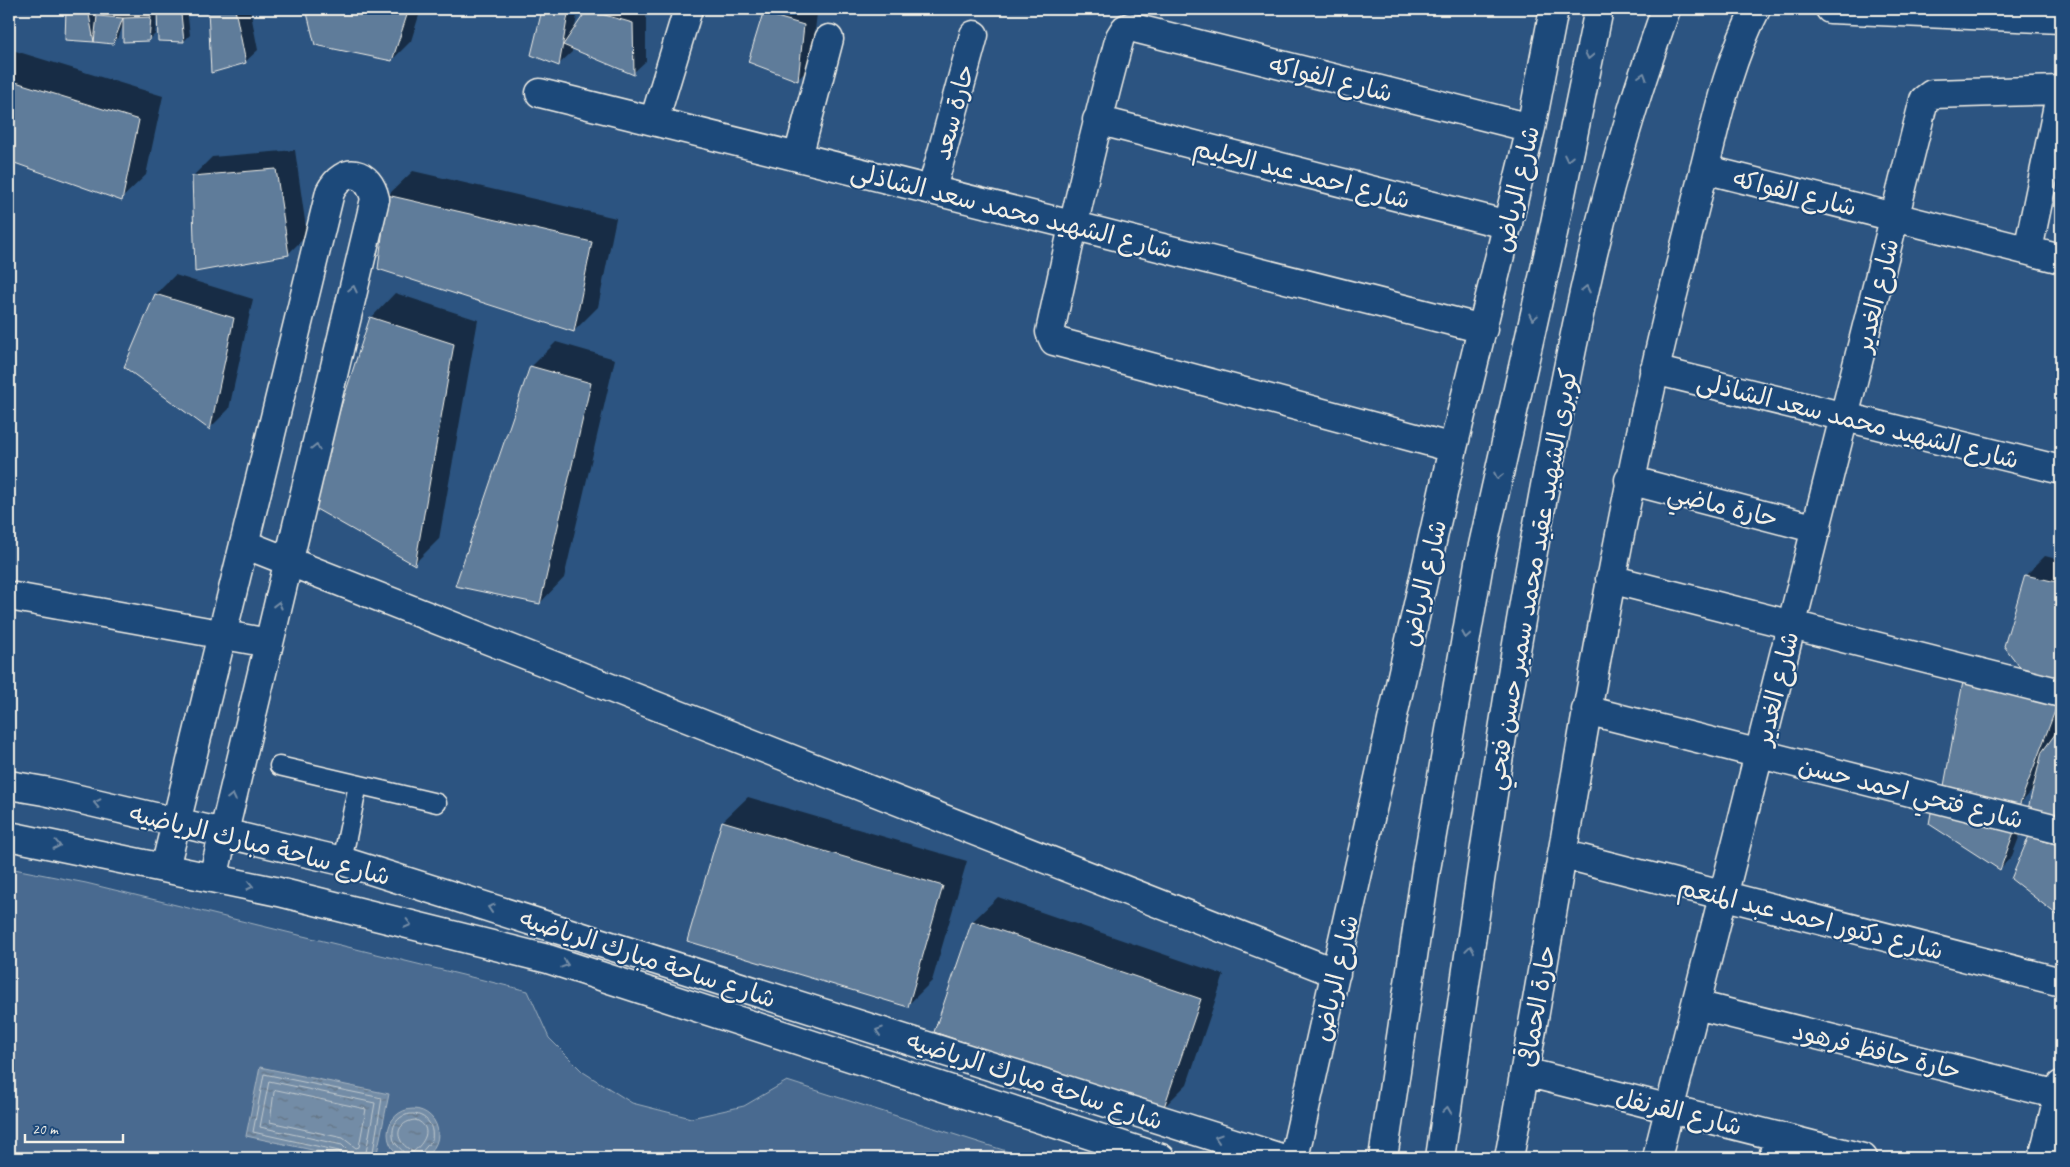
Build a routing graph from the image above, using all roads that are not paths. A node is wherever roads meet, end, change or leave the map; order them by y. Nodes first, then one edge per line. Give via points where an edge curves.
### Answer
1 (688, 9) edge
2 (1554, 9) edge
3 (1599, 9) edge
4 (1666, 9) edge
5 (1756, 9) edge
6 (1830, 9) edge
7 (2061, 19) edge
8 (974, 35) dead end
9 (830, 39) dead end
10 (2061, 90) edge
11 (540, 93) dead end
12 (1097, 120) junction
13 (654, 121) junction
14 (1531, 128) junction
15 (798, 157) junction
16 (1704, 169) junction
17 (932, 189) junction
18 (1895, 218) junction
19 (1072, 224) junction
20 (1508, 225) junction
21 (2028, 250) junction
22 (2061, 259) edge
23 (1483, 329) junction
24 (1654, 370) junction
25 (1845, 418) junction
26 (1453, 448) junction
27 (2061, 470) edge
28 (1629, 480) junction
29 (1816, 529) junction
30 (244, 544) junction
31 (288, 562) junction
32 (1610, 579) junction
33 (9, 596) edge
34 (1792, 625) junction
35 (222, 633) junction
36 (269, 643) junction
37 (2061, 693) edge
38 (1586, 710) junction
39 (1760, 754) junction
40 (279, 766) dead end
41 (9, 784) edge
42 (358, 785) junction
43 (437, 803) dead end
44 (176, 822) junction
45 (2061, 830) edge
46 (224, 834) junction
47 (9, 836) edge
48 (1562, 854) junction
49 (342, 861) junction
50 (165, 868) junction
51 (213, 878) junction
52 (1724, 896) junction
53 (1336, 973) junction
54 (2061, 982) edge
55 (1696, 1005) junction
56 (1525, 1072) junction
57 (2060, 1090) edge
58 (1670, 1108) junction
59 (1775, 1147) edge
60 (1101, 1148) edge
61 (1161, 1158) edge
62 (1281, 1158) edge
63 (1294, 1158) edge
64 (1383, 1158) edge
65 (1440, 1158) edge
66 (1509, 1158) edge
67 (1657, 1158) edge
68 (1863, 1158) edge
69 (2043, 1158) edge

1 - 13 street
2 - 14 street, شارع الرياض
3 -> 64 street, كوبرى الشهيد عقيد محمد سمير حسن فتحي via 1479,563 1426,869
65 -> 4 street, كوبرى الشهيد عقيد محمد سمير حسن فتحي via 1500,740 1559,413 1592,262 1628,122
5 - 16 street via 1731,65
6 - 7 street
8 - 17 street, حارة سعد
9 - 15 street
10 - 18 street, شارع الغدير via 1932,94 1926,97
10 - 21 street
11 - 13 street, شارع الشهيد محمد سعد الشاذلى
12 - 14 street, شارع الفواكه via 1120,37 1130,27
12 - 19 street
12 - 20 street, شارع احمد عبد الحليم
13 - 15 street, شارع الشهيد محمد سعد الشاذلى
14 - 20 street, شارع الرياض
15 - 17 street, شارع الشهيد محمد سعد الشاذلى
16 - 18 street, شارع الفواكه
16 - 24 street, حارة الحماقى
17 - 19 street, شارع الشهيد محمد سعد الشاذلى
18 - 21 street, شارع الفواكه
18 - 25 street, شارع الغدير
19 - 23 street, شارع الشهيد محمد سعد الشاذلى
19 - 26 street via 1050,332 1058,343
20 - 23 street, شارع الرياض
21 - 22 street, شارع الفواكه
23 - 26 street, شارع الرياض
24 - 25 street, شارع الشهيد محمد سعد الشاذلى
24 - 28 street, حارة الحماقى
25 - 27 street, شارع الشهيد محمد سعد الشاذلى
25 - 29 street, شارع الغدير
26 - 53 street, شارع الرياض
28 - 29 street, حارة ماضي
28 - 32 street, حارة الحماقى
29 - 34 street, شارع الغدير
30 - 31 street
31 -> 30 street via 375,199 372,186 362,176 349,174 336,180 330,192
30 - 35 street
36 -> 31 street
31 - 53 street
32 - 34 street
32 - 38 street, حارة الحماقى
33 - 35 street
34 - 37 street
34 - 39 street, شارع الغدير
35 - 36 street
35 - 44 street
46 -> 36 street
38 - 39 street, شارع فتحي احمد حسن
38 - 48 street, حارة الحماقى
39 - 45 street, شارع فتحي احمد حسن
39 - 52 street, شارع الغدير
40 - 42 lane
44 -> 41 street, شارع ساحة مبارك الرياضيه
42 - 43 lane
42 - 49 lane
44 - 46 street, شارع ساحة مبارك الرياضيه
44 - 50 street
46 - 49 street, شارع ساحة مبارك الرياضيه
46 - 51 street
47 -> 50 street, شارع ساحة مبارك الرياضيه
48 - 52 street, شارع دكتور احمد عبد المنعم
48 - 56 street, حارة الحماقى
62 -> 49 street, شارع ساحة مبارك الرياضيه
50 - 51 street, شارع ساحة مبارك الرياضيه
51 -> 60 street, شارع ساحة مبارك الرياضيه via 548,959 800,1039
52 - 54 street, شارع دكتور احمد عبد المنعم
52 - 55 street, شارع الغدير
53 - 63 street, شارع الرياض
55 - 57 street, حارة حافظ فرهود
55 - 58 street, شارع الغدير
56 - 58 street, شارع القرنفل
56 - 66 street, حارة الحماقى
57 - 69 street
58 - 59 street, شارع القرنفل
58 - 67 street, شارع الغدير
59 - 68 street, شارع القرنفل
60 - 61 street, شارع ساحة مبارك الرياضيه

